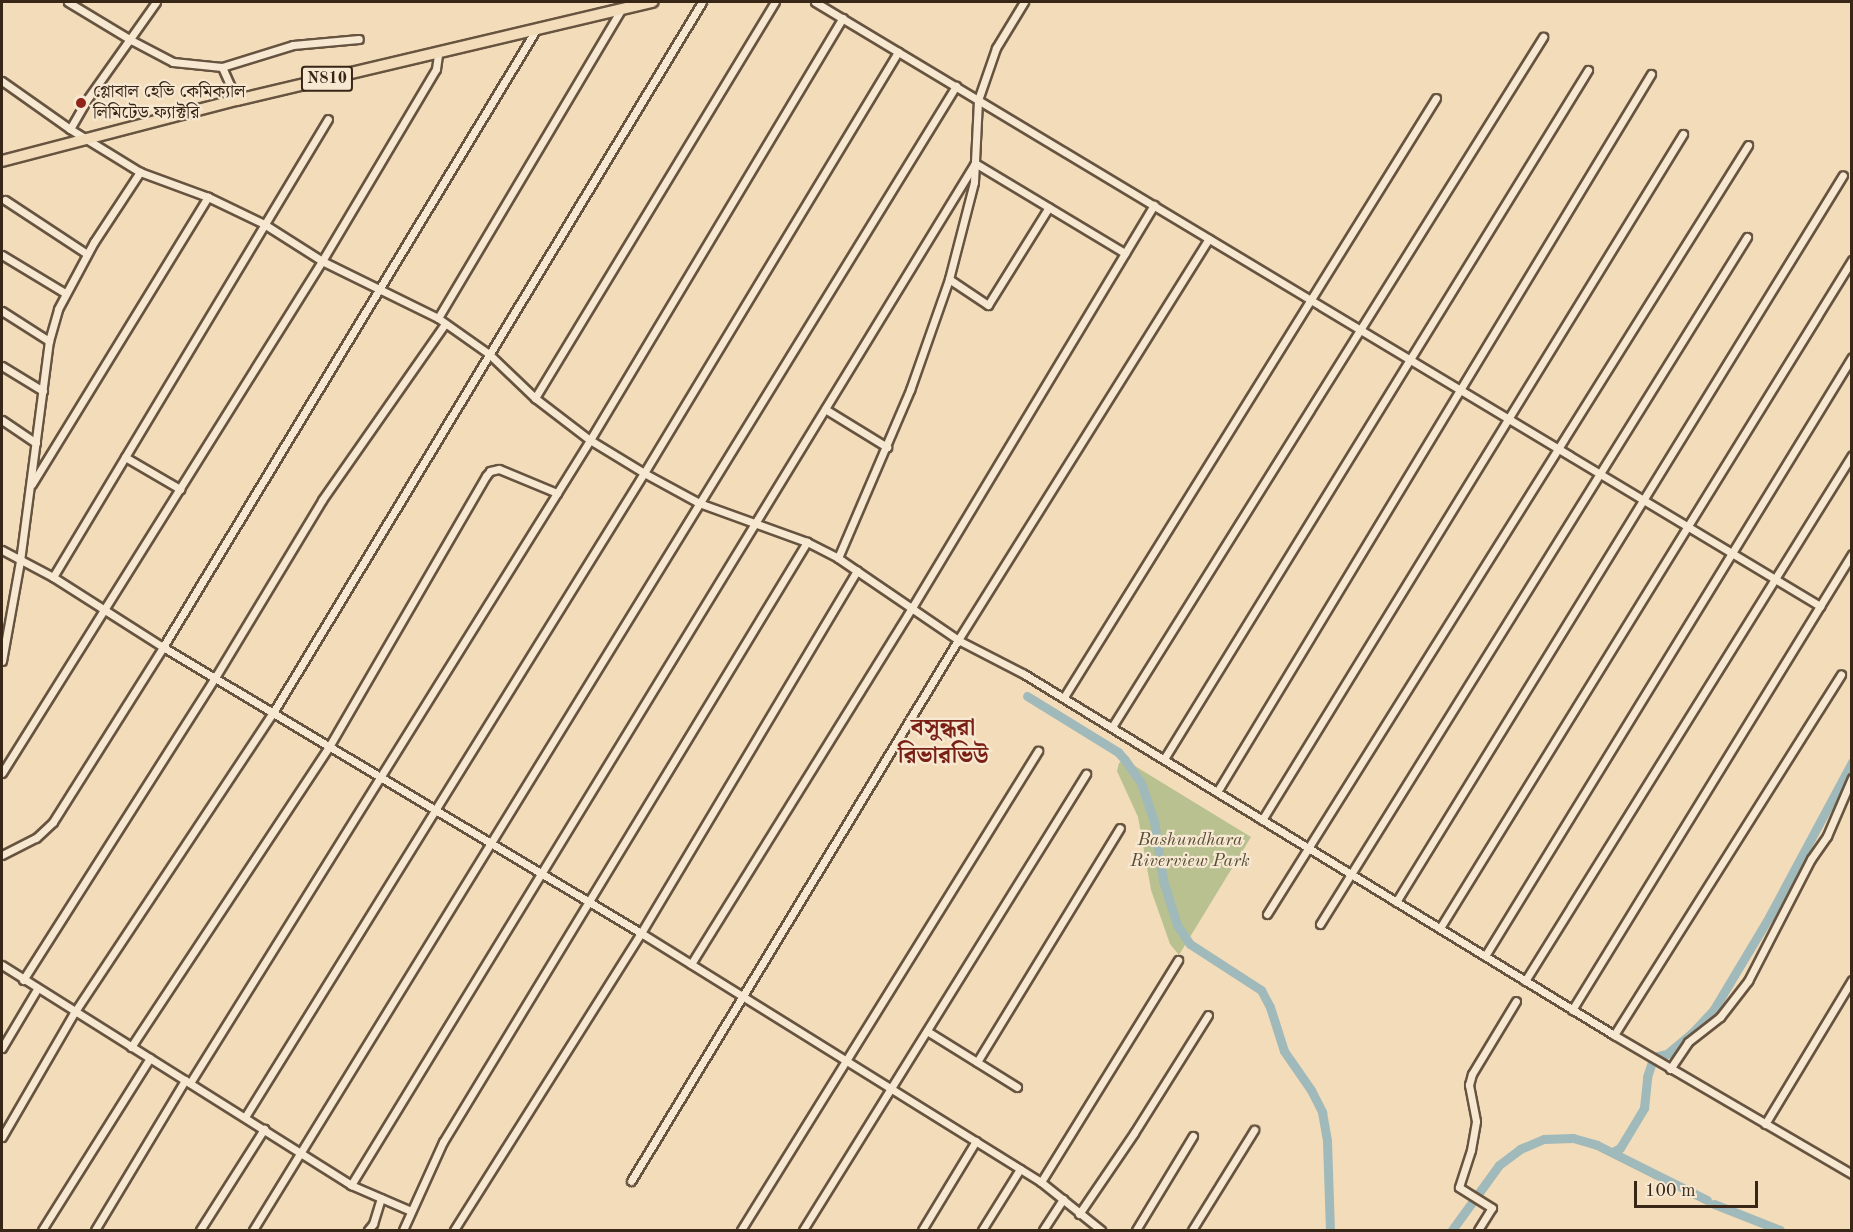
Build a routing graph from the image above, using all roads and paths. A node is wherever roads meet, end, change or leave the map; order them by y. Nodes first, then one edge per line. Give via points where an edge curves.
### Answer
1 (69, 2) edge
2 (156, 2) edge
3 (653, 2) edge
4 (702, 2) edge
5 (775, 2) edge
6 (815, 2) edge
7 (1024, 2) edge
8 (622, 8) junction
9 (843, 18) junction
10 (536, 30) junction
11 (1543, 37) dead end
12 (359, 39) dead end
13 (130, 40) junction
14 (898, 52) junction
15 (438, 54) junction
16 (222, 67) junction
17 (1588, 70) dead end
18 (1652, 74) dead end
19 (2, 81) edge
20 (956, 86) junction
21 (1436, 98) dead end
22 (237, 100) junction
23 (978, 100) junction
24 (328, 119) dead end
25 (70, 129) junction
26 (1683, 134) dead end
27 (87, 140) junction
28 (1748, 145) dead end
29 (2, 161) edge
30 (975, 163) junction
31 (140, 172) junction
32 (1843, 175) dead end
33 (208, 197) junction
34 (5, 200) dead end
35 (1154, 205) junction
36 (1049, 207) junction
37 (264, 224) junction
38 (1748, 237) dead end
39 (1209, 239) junction
40 (87, 254) junction
41 (1125, 254) junction
42 (2, 255) edge
43 (1851, 260) edge
44 (322, 261) junction
45 (949, 279) junction
46 (380, 290) junction
47 (65, 293) junction
48 (1311, 300) junction
49 (2, 311) edge
50 (438, 318) junction
51 (445, 324) junction
52 (1361, 330) junction
53 (49, 341) junction
54 (489, 354) junction
55 (1851, 357) edge
56 (1410, 359) junction
57 (2, 366) edge
58 (1460, 390) junction
59 (43, 391) junction
60 (535, 398) junction
61 (825, 409) junction
62 (1509, 419) junction
63 (2, 420) edge
64 (590, 440) junction
65 (36, 443) junction
66 (887, 447) junction
67 (1558, 449) junction
68 (1851, 455) edge
69 (125, 457) junction
70 (644, 473) junction
71 (1601, 475) junction
72 (30, 486) junction
73 (180, 489) junction
74 (557, 493) junction
75 (1644, 501) junction
76 (699, 503) junction
77 (755, 522) junction
78 (1689, 528) junction
79 (807, 543) junction
80 (2, 550) edge
81 (1731, 553) junction
82 (1851, 554) edge
83 (838, 558) junction
84 (20, 561) junction
85 (857, 570) junction
86 (53, 577) junction
87 (1775, 579) junction
88 (913, 606) junction
89 (1820, 606) junction
90 (104, 611) junction
91 (958, 640) junction
92 (163, 647) junction
93 (2, 661) edge
94 (1841, 674) dead end
95 (216, 676) junction
96 (1064, 697) junction
97 (274, 711) junction
98 (1112, 727) junction
99 (330, 745) junction
100 (1038, 751) dead end
101 (1164, 759) junction
102 (2, 773) edge
103 (1086, 774) dead end
104 (382, 777) junction
105 (1851, 778) edge
106 (1217, 792) junction
107 (436, 809) junction
108 (1262, 819) junction
109 (1120, 828) dead end
110 (492, 844) junction
111 (1308, 848) junction
112 (2, 855) edge
113 (542, 873) junction
114 (1353, 875) junction
115 (1396, 902) junction
116 (590, 903) junction
117 (1267, 915) dead end
118 (1320, 924) dead end
119 (1440, 928) junction
120 (641, 933) junction
121 (1485, 956) junction
122 (1178, 960) dead end
123 (691, 964) junction
124 (2, 965) edge
125 (23, 980) junction
126 (1851, 980) edge
127 (1525, 981) junction
128 (37, 988) junction
129 (742, 996) junction
130 (1516, 1001) dead end
131 (1572, 1010) junction
132 (74, 1013) junction
133 (1208, 1015) dead end
134 (927, 1031) junction
135 (1614, 1035) junction
136 (131, 1047) junction
137 (2, 1048) edge
138 (150, 1058) junction
139 (846, 1061) junction
140 (977, 1062) junction
141 (1670, 1069) junction
142 (188, 1081) junction
143 (1017, 1087) dead end
144 (891, 1089) junction
145 (245, 1117) junction
146 (1765, 1124) junction
147 (264, 1129) junction
148 (1254, 1130) dead end
149 (1193, 1136) dead end
150 (2, 1137) edge
151 (976, 1141) junction
152 (300, 1154) junction
153 (1020, 1169) junction
154 (1850, 1170) edge
155 (631, 1181) dead end
156 (1041, 1182) junction
157 (351, 1185) junction
158 (381, 1198) junction
159 (1063, 1199) junction
160 (411, 1211) junction
161 (1079, 1214) junction
162 (42, 1230) edge
163 (95, 1230) edge
164 (200, 1230) edge
165 (253, 1230) edge
166 (368, 1230) edge
167 (403, 1230) edge
168 (454, 1230) edge
169 (741, 1230) edge
170 (803, 1230) edge
171 (922, 1230) edge
172 (981, 1230) edge
173 (1043, 1230) edge
174 (1098, 1230) edge
175 (1136, 1230) edge
176 (1192, 1230) edge
177 (1478, 1230) edge

1 - 13 street
2 - 13 street
3 - 8 highway, N810
4 - 54 street
5 - 60 street
6 - 9 street
7 - 23 street via 996,48
8 - 10 highway, N810
8 - 50 street
9 - 14 street
9 - 64 street
10 - 15 highway, N810
10 - 46 street
11 - 52 street
12 - 16 street via 293,45
13 - 16 street via 173,62
13 - 25 street
14 - 20 street
14 - 70 street
15 - 22 highway, N810
15 - 44 street via 436,69
16 - 22 street
17 - 56 street
18 - 58 street
19 - 25 street
20 - 23 street
20 - 76 street
21 - 48 street
22 - 27 highway, N810
23 - 30 street
23 - 35 street
24 - 37 street
25 - 27 street
26 - 62 street
27 - 29 highway, N810
27 - 31 street
28 - 67 street
30 - 36 street
30 - 45 street via 969,211
30 - 61 street
31 - 33 street
31 - 40 street
32 - 75 street
33 - 37 street
33 - 72 street
34 - 40 street
35 - 39 street
35 - 41 street
36 - 41 street
36 - 45 street via 988,305
37 - 44 street
37 - 69 street
38 - 71 street
39 - 48 street
39 - 91 street
40 - 47 street
41 - 88 street
42 - 47 street
43 - 78 street
44 - 46 street
44 - 73 street
45 - 66 street
46 - 50 street
46 - 92 street
47 - 53 street
48 - 52 street
48 - 96 street
49 - 53 street
50 - 51 street
51 - 54 street
51 - 95 street via 322,500
52 - 56 street
52 - 98 street
53 - 59 street
54 - 60 street
54 - 97 street
55 - 81 street
56 - 58 street
56 - 101 street
57 - 59 street
58 - 62 street
58 - 106 street
59 - 65 street
60 - 64 street
61 - 66 street
61 - 77 street
62 - 67 street
62 - 108 street
63 - 65 street
64 - 70 street
64 - 74 street
65 - 72 street
66 - 83 street
67 - 71 street
67 - 111 street
68 - 87 street
69 - 73 street
69 - 86 street
70 - 76 street
70 - 107 street
71 - 75 street
71 - 114 street
72 - 84 street
73 - 90 street
74 - 99 street via 499,470 490,471
74 - 104 street
75 - 78 street
75 - 115 street
76 - 77 street
76 - 110 street
77 - 79 street
77 - 113 street
78 - 81 street
78 - 119 street
79 - 83 street
79 - 116 street
80 - 84 street
81 - 87 street
81 - 121 street
82 - 89 street
83 - 85 street
84 - 86 street
84 - 93 street
85 - 88 street
85 - 120 street
86 - 90 street
87 - 89 street
87 - 127 street
88 - 91 street
88 - 123 street
89 - 131 street
90 - 92 street
90 - 102 street
91 - 96 street
91 - 129 street
92 - 95 street
92 - 112 street via 53,822 36,838
94 - 135 street
95 - 97 street
95 - 125 street
96 - 98 street
97 - 99 street
97 - 132 street
98 - 101 street
99 - 104 street
99 - 136 street
100 - 139 street
101 - 106 street
103 - 134 street
104 - 107 street
104 - 142 street
105 - 141 street via 1827,836 1748,981 1720,1017 1688,1042
106 - 108 street
107 - 110 street
107 - 145 street
108 - 111 street
109 - 140 street
110 - 113 street
110 - 152 street
111 - 114 street
111 - 117 street
113 - 116 street
113 - 157 street
114 - 115 street
114 - 118 street
115 - 119 street
116 - 120 street
116 - 160 street via 443,1142
119 - 121 street
120 - 123 street
120 - 168 street
121 - 127 street
122 - 156 street
123 - 129 street
124 - 125 street
125 - 128 street
126 - 146 street
127 - 131 street
128 - 132 street
128 - 137 street
129 - 139 street
129 - 155 street
130 - 177 street via 1469,1085 1476,1121 1459,1187 1492,1208
131 - 135 street
132 - 136 street
132 - 150 street
133 - 161 street
134 - 140 street
134 - 144 street
135 - 141 street
136 - 138 street
138 - 142 street
138 - 162 street
139 - 144 street
139 - 169 street
140 - 143 street
141 - 146 street
142 - 145 street
142 - 163 street
144 - 151 street
144 - 170 street
145 - 147 street
146 - 154 street
147 - 152 street
147 - 164 street
148 - 176 street
149 - 175 street
151 - 153 street
151 - 171 street
152 - 157 street
152 - 165 street
153 - 156 street
153 - 172 street
156 - 159 street
157 - 158 street
158 - 160 street
158 - 166 street
159 - 161 street
159 - 173 street
160 - 167 street
161 - 174 street

